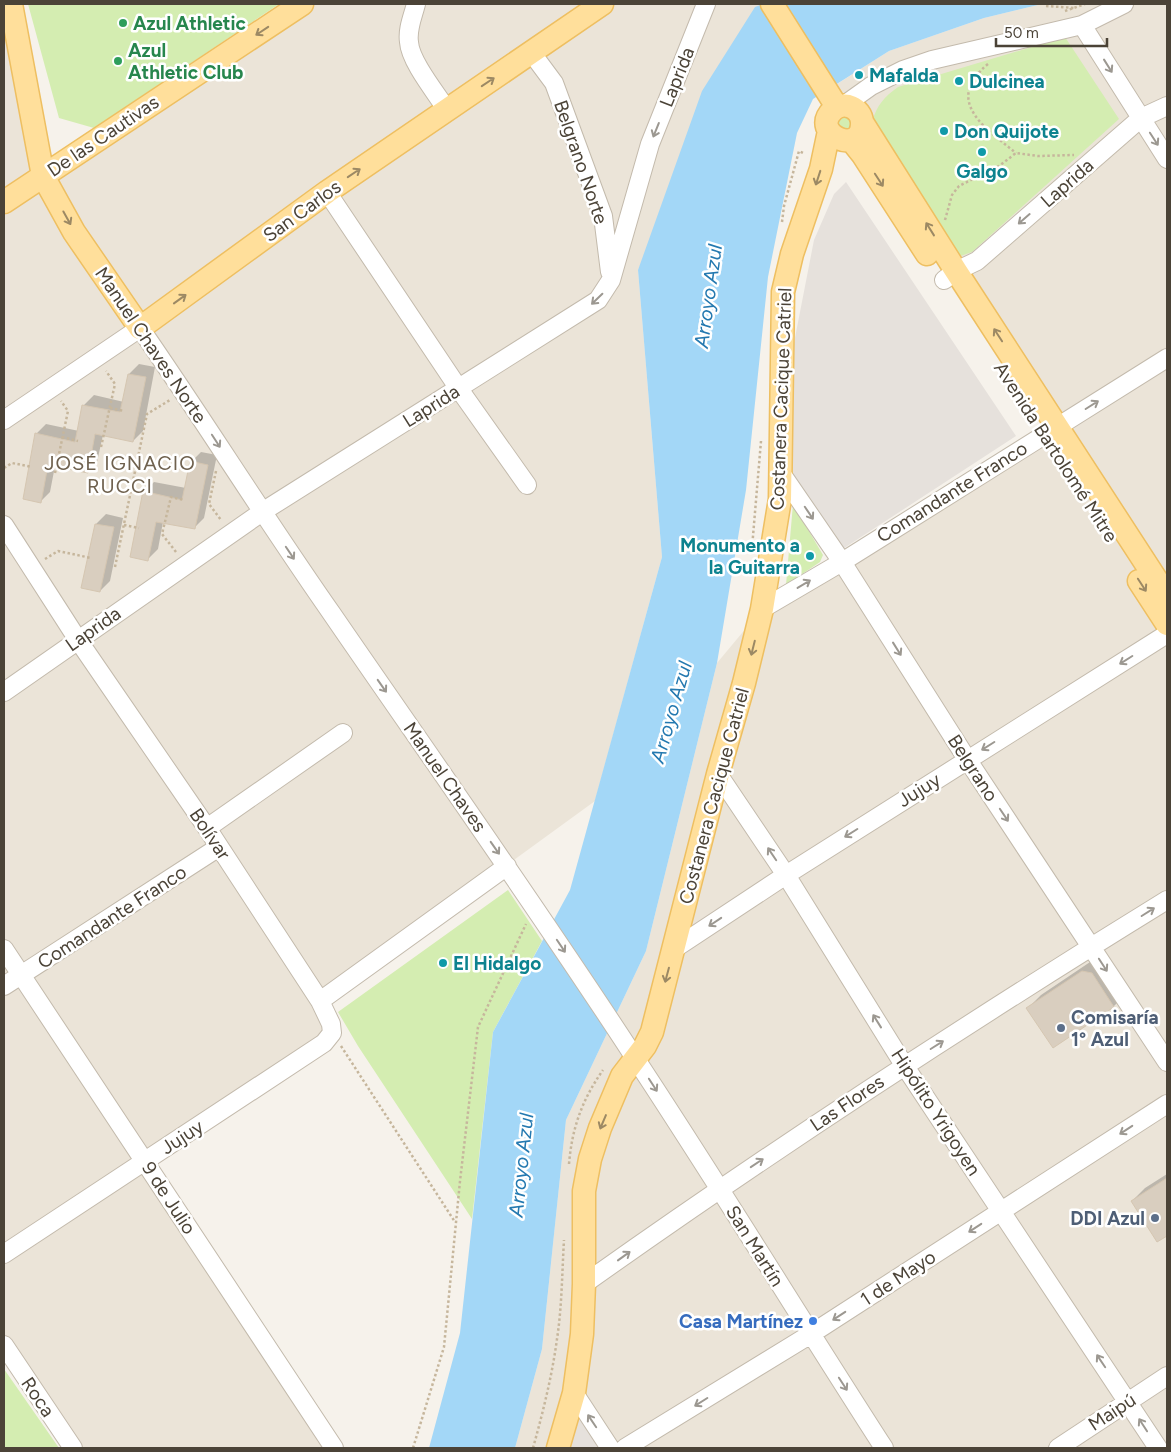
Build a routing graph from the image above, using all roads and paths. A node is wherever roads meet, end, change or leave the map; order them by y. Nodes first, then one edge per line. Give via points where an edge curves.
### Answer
1 (11, 4) edge
2 (302, 4) edge
3 (416, 4) edge
4 (602, 4) edge
5 (706, 4) edge
6 (772, 4) edge
7 (1124, 4) edge
8 (1046, 6) dead end
9 (1076, 8) dead end
10 (1082, 25) junction
11 (1001, 44) junction
12 (532, 52) junction
13 (903, 70) junction
14 (837, 102) junction
15 (1167, 106) edge
16 (447, 110) junction
17 (1141, 118) junction
18 (858, 127) junction
19 (829, 131) junction
20 (1016, 153) junction
21 (1098, 156) junction
22 (1167, 159) edge
23 (822, 162) junction
24 (43, 176) junction
25 (327, 192) junction
26 (4, 202) edge
27 (945, 222) dead end
28 (782, 226) dead end
29 (950, 275) junction
30 (612, 280) junction
31 (140, 328) junction
32 (97, 357) junction
33 (1167, 358) edge
34 (51, 388) junction
35 (459, 389) junction
36 (184, 392) junction
37 (110, 408) junction
38 (124, 411) dead end
39 (4, 420) edge
40 (1050, 430) junction
41 (62, 437) junction
42 (761, 437) dead end
43 (78, 441) dead end
44 (101, 447) dead end
45 (224, 454) junction
46 (32, 467) dead end
47 (4, 468) edge
48 (55, 473) dead end
49 (781, 473) junction
50 (527, 485) dead end
51 (184, 500) dead end
52 (262, 512) junction
53 (4, 525) edge
54 (124, 525) junction
55 (139, 528) dead end
56 (231, 534) junction
57 (752, 549) dead end
58 (90, 558) dead end
59 (842, 562) junction
60 (186, 565) junction
61 (30, 567) junction
62 (114, 567) dead end
63 (1167, 596) edge
64 (762, 609) junction
65 (1167, 624) edge
66 (1167, 634) edge
67 (78, 640) junction
68 (4, 692) edge
69 (343, 733) dead end
70 (967, 759) junction
71 (718, 774) junction
72 (207, 828) junction
73 (219, 847) junction
74 (507, 866) junction
75 (786, 875) junction
76 (1167, 900) edge
77 (534, 906) junction
78 (1091, 947) junction
79 (4, 949) edge
80 (674, 949) junction
81 (21, 975) junction
82 (4, 986) edge
83 (320, 1001) junction
84 (332, 1033) junction
85 (631, 1050) junction
86 (1167, 1062) edge
87 (904, 1065) junction
88 (606, 1066) dead end
89 (1167, 1104) edge
90 (144, 1162) junction
91 (568, 1173) dead end
92 (720, 1188) junction
93 (1002, 1212) junction
94 (456, 1223) junction
95 (564, 1237) dead end
96 (4, 1254) edge
97 (584, 1284) junction
98 (811, 1334) junction
99 (4, 1345) edge
100 (1167, 1376) edge
101 (574, 1393) junction
102 (1128, 1402) junction
103 (73, 1448) edge
104 (334, 1448) edge
105 (413, 1448) edge
106 (533, 1448) edge
107 (558, 1448) edge
108 (610, 1448) edge
109 (625, 1448) edge
110 (884, 1448) edge
111 (1058, 1448) edge
112 (1158, 1448) edge

1 - 24 main road, Manuel Chaves Norte
2 -> 24 main road, De las Cautivas
3 - 16 street via 409,28 413,57
4 - 12 main road, San Carlos
5 -> 30 street, Laprida via 650,144
6 - 14 main road
7 - 10 street
8 - 9 path
10 - 11 street
10 -> 17 street
11 - 13 street
11 - 20 path via 997,56 977,73 969,85 968,97 973,116
16 -> 12 main road, San Carlos
12 - 30 street, Belgrano Norte via 554,83 603,216
13 - 14 street
13 - 18 street via 868,100
14 - 18 main road via 859,112
14 - 19 main road via 828,117
15 - 17 street, Laprida
25 -> 16 main road, San Carlos
17 - 21 street, Laprida
17 -> 22 street
18 - 19 main road via 839,140
18 - 29 main road, Avenida Bartolomé Mitre via 863,155
19 - 23 main road, Costanera Cacique Catriel
20 - 21 path
20 - 27 path via 999,166 959,186 952,194
21 -> 29 street, Laprida via 977,261
23 - 28 path via 799,151
23 -> 49 main road, Costanera Cacique Catriel via 783,292
24 - 26 main road, De las Cautivas
24 -> 31 main road, Manuel Chaves Norte via 74,232
31 -> 25 main road, San Carlos
25 - 35 street
29 - 40 main road, Avenida Bartolomé Mitre
30 -> 35 street, Laprida via 598,300
31 - 32 street, San Carlos
31 - 36 street, Manuel Chaves Norte
32 - 34 street, San Carlos
32 - 37 path via 115,384
40 -> 33 street, Comandante Franco
34 - 39 street, San Carlos
34 - 41 path via 68,411
35 - 50 street
35 - 52 street, Laprida
36 -> 45 street, Manuel Chaves Norte
36 - 54 path via 147,414
37 - 38 path
37 - 44 path
40 - 59 street, Comandante Franco
40 - 63 main road, Avenida Bartolomé Mitre
40 -> 65 main road, Avenida Bartolomé Mitre
41 - 43 path
41 - 48 path
42 - 57 path
45 - 52 street, Manuel Chaves Norte
45 - 56 path via 219,458 209,504
46 - 47 path via 12,463
49 -> 59 street, Belgrano
49 - 64 main road, Costanera Cacique Catriel via 780,499
51 - 60 path via 171,497 162,534
52 - 56 street, Laprida
52 -> 74 street, Manuel Chaves
53 - 61 street, Bolívar
54 - 55 path
54 - 62 path
56 - 60 street, Laprida
58 - 61 path via 58,551
64 -> 59 street, Comandante Franco
59 -> 70 street, Belgrano
60 - 67 street, Laprida
61 - 67 street, Bolívar
64 -> 71 main road, Costanera Cacique Catriel
66 -> 70 street, Jujuy
67 - 68 street, Laprida
67 - 72 street, Bolívar
69 - 72 street
70 -> 75 street, Jujuy
70 -> 78 street, Belgrano
75 -> 71 street, Hipólito Yrigoyen
71 - 80 main road, Costanera Cacique Catriel
72 - 73 street, Bolívar
73 - 81 street, Comandante Franco
73 - 83 street, Bolívar
74 - 77 street, Manuel Chaves
74 - 83 street
75 -> 80 street, Jujuy
87 -> 75 street, Hipólito Yrigoyen
78 -> 76 street, Las Flores
77 -> 85 street, Manuel Chaves
77 - 94 path via 478,1027
78 -> 86 street, Belgrano
87 -> 78 street, Las Flores
79 - 81 street, 9 de Julio
80 -> 85 main road, Costanera Cacique Catriel via 652,1032 645,1046
81 - 82 street, Comandante Franco
81 - 90 street, 9 de Julio
83 - 84 street, Bolívar
84 - 90 street, Jujuy via 324,1044
84 - 94 path
85 -> 92 street, San Martín
85 -> 97 main road, Costanera Cacique Catriel via 590,1159 584,1191
92 -> 87 street, Las Flores
87 - 93 street, Hipólito Yrigoyen
88 - 91 path via 575,1122
89 -> 93 street, 1 de Mayo
90 - 96 street, Jujuy
90 - 104 street, 9 de Julio
97 -> 92 street, Las Flores
92 - 98 street, San Martín
93 -> 98 street, 1 de Mayo
102 -> 93 street, Hipólito Yrigoyen
94 - 105 path via 444,1347
95 - 106 path via 557,1340 545,1407
97 - 101 main road, Costanera Cacique Catriel via 582,1334
98 -> 109 street, 1 de Mayo
98 -> 110 street, San Martín
99 - 103 street, Roca
100 - 102 street, Maipú
101 - 107 main road, Costanera Cacique Catriel
108 -> 101 street
102 - 111 street, Maipú
112 -> 102 street, Hipólito Yrigoyen

